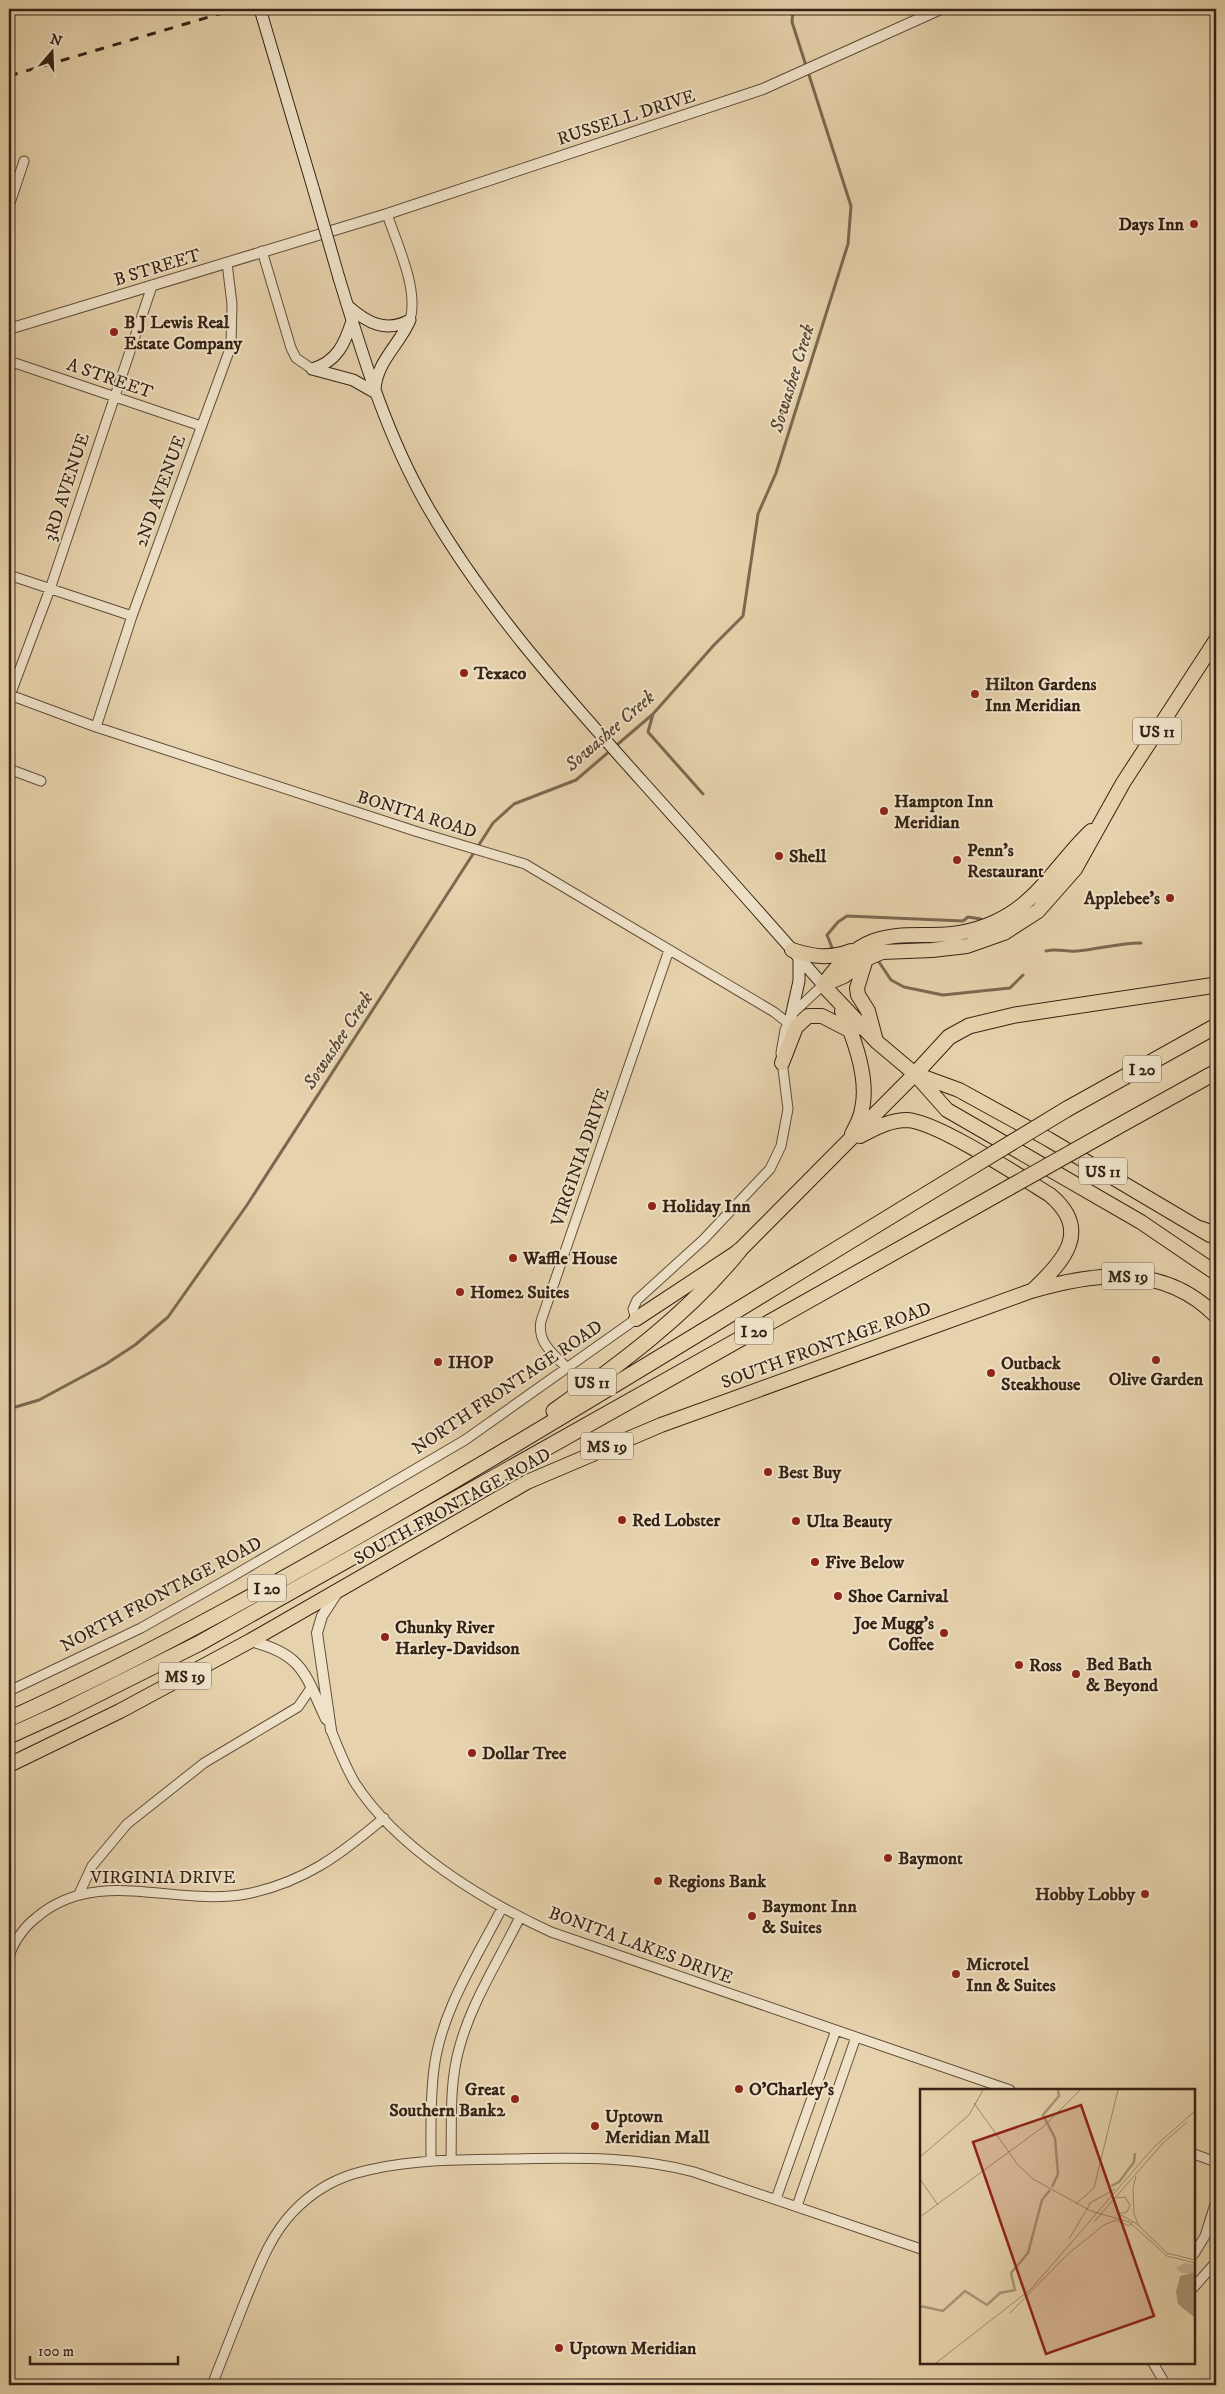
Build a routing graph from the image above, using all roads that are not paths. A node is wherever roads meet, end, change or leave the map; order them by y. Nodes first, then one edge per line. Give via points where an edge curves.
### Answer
1 (260, 9) edge
2 (941, 9) edge
3 (24, 161) dead end
4 (9, 206) edge
5 (387, 214) junction
6 (314, 234) joint
7 (262, 252) junction
8 (227, 263) junction
9 (152, 286) junction
10 (348, 306) junction
11 (352, 320) junction
12 (410, 320) junction
13 (9, 329) edge
14 (9, 361) edge
15 (312, 369) junction
16 (375, 391) junction
17 (113, 397) junction
18 (201, 426) junction
19 (9, 575) edge
20 (50, 589) junction
21 (132, 616) junction
22 (1216, 640) edge
23 (9, 697) edge
24 (96, 727) junction
25 (9, 769) edge
26 (41, 781) dead end
27 (669, 950) junction
28 (795, 954) junction
29 (861, 954) junction
30 (823, 985) junction
31 (1216, 985) edge
32 (838, 1002) junction
33 (789, 1020) junction
34 (1216, 1026) edge
35 (850, 1031) junction
36 (882, 1046) junction
37 (782, 1063) junction
38 (1216, 1072) edge
39 (915, 1074) junction
40 (849, 1142) junction
41 (1201, 1229) junction
42 (1216, 1235) edge
43 (1216, 1240) edge
44 (739, 1251) junction
45 (1216, 1273) edge
46 (1031, 1291) junction
47 (1216, 1316) edge
48 (636, 1318) junction
49 (567, 1368) junction
50 (518, 1443) junction
51 (338, 1592) junction
52 (250, 1641) junction
53 (311, 1688) junction
54 (9, 1691) edge
55 (9, 1719) edge
56 (331, 1730) junction
57 (9, 1736) edge
58 (9, 1765) edge
59 (384, 1818) junction
60 (79, 1894) junction
61 (502, 1908) junction
62 (520, 1918) junction
63 (9, 1957) edge
64 (836, 2030) junction
65 (856, 2036) junction
66 (1007, 2089) edge
67 (1195, 2154) edge
68 (431, 2160) junction
69 (451, 2160) junction
70 (1216, 2162) edge
71 (776, 2199) junction
72 (1216, 2201) edge
73 (797, 2206) junction
74 (920, 2249) edge
75 (1195, 2252) edge
76 (1216, 2262) edge
77 (1195, 2286) edge
78 (1154, 2364) edge
79 (212, 2385) edge
80 (1166, 2385) edge

1 - 10 main road, bridge
2 - 5 street, RUSSELL DRIVE via 763,89
3 - 4 street
5 - 6 street, RUSSELL DRIVE
5 - 12 street via 410,286 413,301
6 - 7 street, B STREET
7 - 8 street, B STREET
7 - 15 street via 291,348 296,358
8 - 9 street, B STREET
8 - 18 street, 2ND AVENUE via 232,304 230,346
9 - 13 street, B STREET
9 - 17 street, 3RD AVENUE
10 - 11 main road
10 - 12 main road via 365,320 384,327
11 - 15 main road via 345,341 333,359
11 - 16 main road
12 - 16 main road via 381,367
14 - 17 street, A STREET
15 - 16 main road via 353,380
16 - 28 main road via 428,508 508,627
17 - 18 street, A STREET
17 - 20 street, 3RD AVENUE
18 - 21 street, 2ND AVENUE
19 - 20 street
20 - 21 street
20 - 23 street, 3RD AVENUE
21 - 24 street, 2ND AVENUE
22 - 29 main road, US 11 via 1099,823 1075,869 1038,911 1015,927 967,946
23 - 24 street, BONITA ROAD
24 - 27 street, BONITA ROAD via 525,864
25 - 26 street
27 - 33 street, BONITA ROAD
27 - 49 street, VIRGINIA DRIVE via 541,1321 540,1334 544,1344
28 - 29 main road via 826,957
28 - 30 main road
28 - 33 main road via 799,981
29 - 30 main road, US 11 via 835,968
29 - 36 main road via 858,995
30 - 32 main road, US 11
30 - 33 street
31 - 39 highway via 1015,1015 977,1024 948,1037
32 - 35 main road, US 11
32 - 36 main road
33 - 37 street via 782,1046
34 - 50 highway, I 20, bridge via 1066,1109
35 - 36 main road
35 - 37 main road via 822,1016 808,1016 796,1027
35 - 40 main road, US 11 via 856,1046 863,1100
36 - 39 main road, US 11
37 - 48 street via 787,1114 781,1146 770,1168 704,1239 637,1300 633,1309
38 - 57 highway, I 20, bridge via 198,1644
39 - 40 main road
39 - 41 main road, US 11 via 959,1090 1048,1138
39 - 45 main road via 947,1110 1141,1222
40 - 44 main road, US 11
40 - 46 main road via 882,1125 901,1120 917,1122 938,1130 1058,1201 1068,1218 1071,1241 1061,1263
41 - 42 highway, US 11
41 - 43 main road
44 - 48 main road
44 - 50 highway, US 11 via 676,1316 536,1424
46 - 47 main road, SOUTH FRONTAGE ROAD / MS 19 via 1090,1276 1130,1276 1186,1293
46 - 51 main road, SOUTH FRONTAGE ROAD / MS 19 via 580,1457 527,1482
48 - 49 street, NORTH FRONTAGE ROAD
49 - 54 street, NORTH FRONTAGE ROAD via 465,1440 233,1576 116,1640
50 - 55 highway, I 20 via 189,1632
51 - 52 main road, SOUTH FRONTAGE ROAD / MS 19
51 - 56 street via 322,1616 317,1633
52 - 53 street via 272,1647 292,1658 299,1664
52 - 58 main road, SOUTH FRONTAGE ROAD / MS 19 via 120,1712
53 - 56 street
53 - 60 street via 298,1707 204,1763 127,1824 92,1866
56 - 59 street, BONITA LAKES DRIVE via 355,1783
59 - 60 street, VIRGINIA DRIVE via 344,1852 313,1872 246,1894 208,1896 112,1891
59 - 61 street, BONITA LAKES DRIVE via 431,1861 468,1889
60 - 63 street, VIRGINIA DRIVE via 63,1899 33,1920 22,1932
61 - 62 street, BONITA LAKES DRIVE
61 - 68 street via 450,2012 438,2047 431,2093
62 - 64 street, BONITA LAKES DRIVE via 559,1935
62 - 69 street via 478,2002 459,2050 452,2093
64 - 65 street, BONITA LAKES DRIVE
64 - 71 street
65 - 66 street, BONITA LAKES DRIVE
65 - 73 street
67 - 70 street
68 - 69 street
68 - 79 street via 352,2175 328,2185 294,2211 276,2232 262,2260
69 - 71 street via 578,2157 640,2161 694,2172
71 - 73 street
72 - 75 street via 1205,2236
73 - 74 street
76 - 77 street
78 - 80 street

